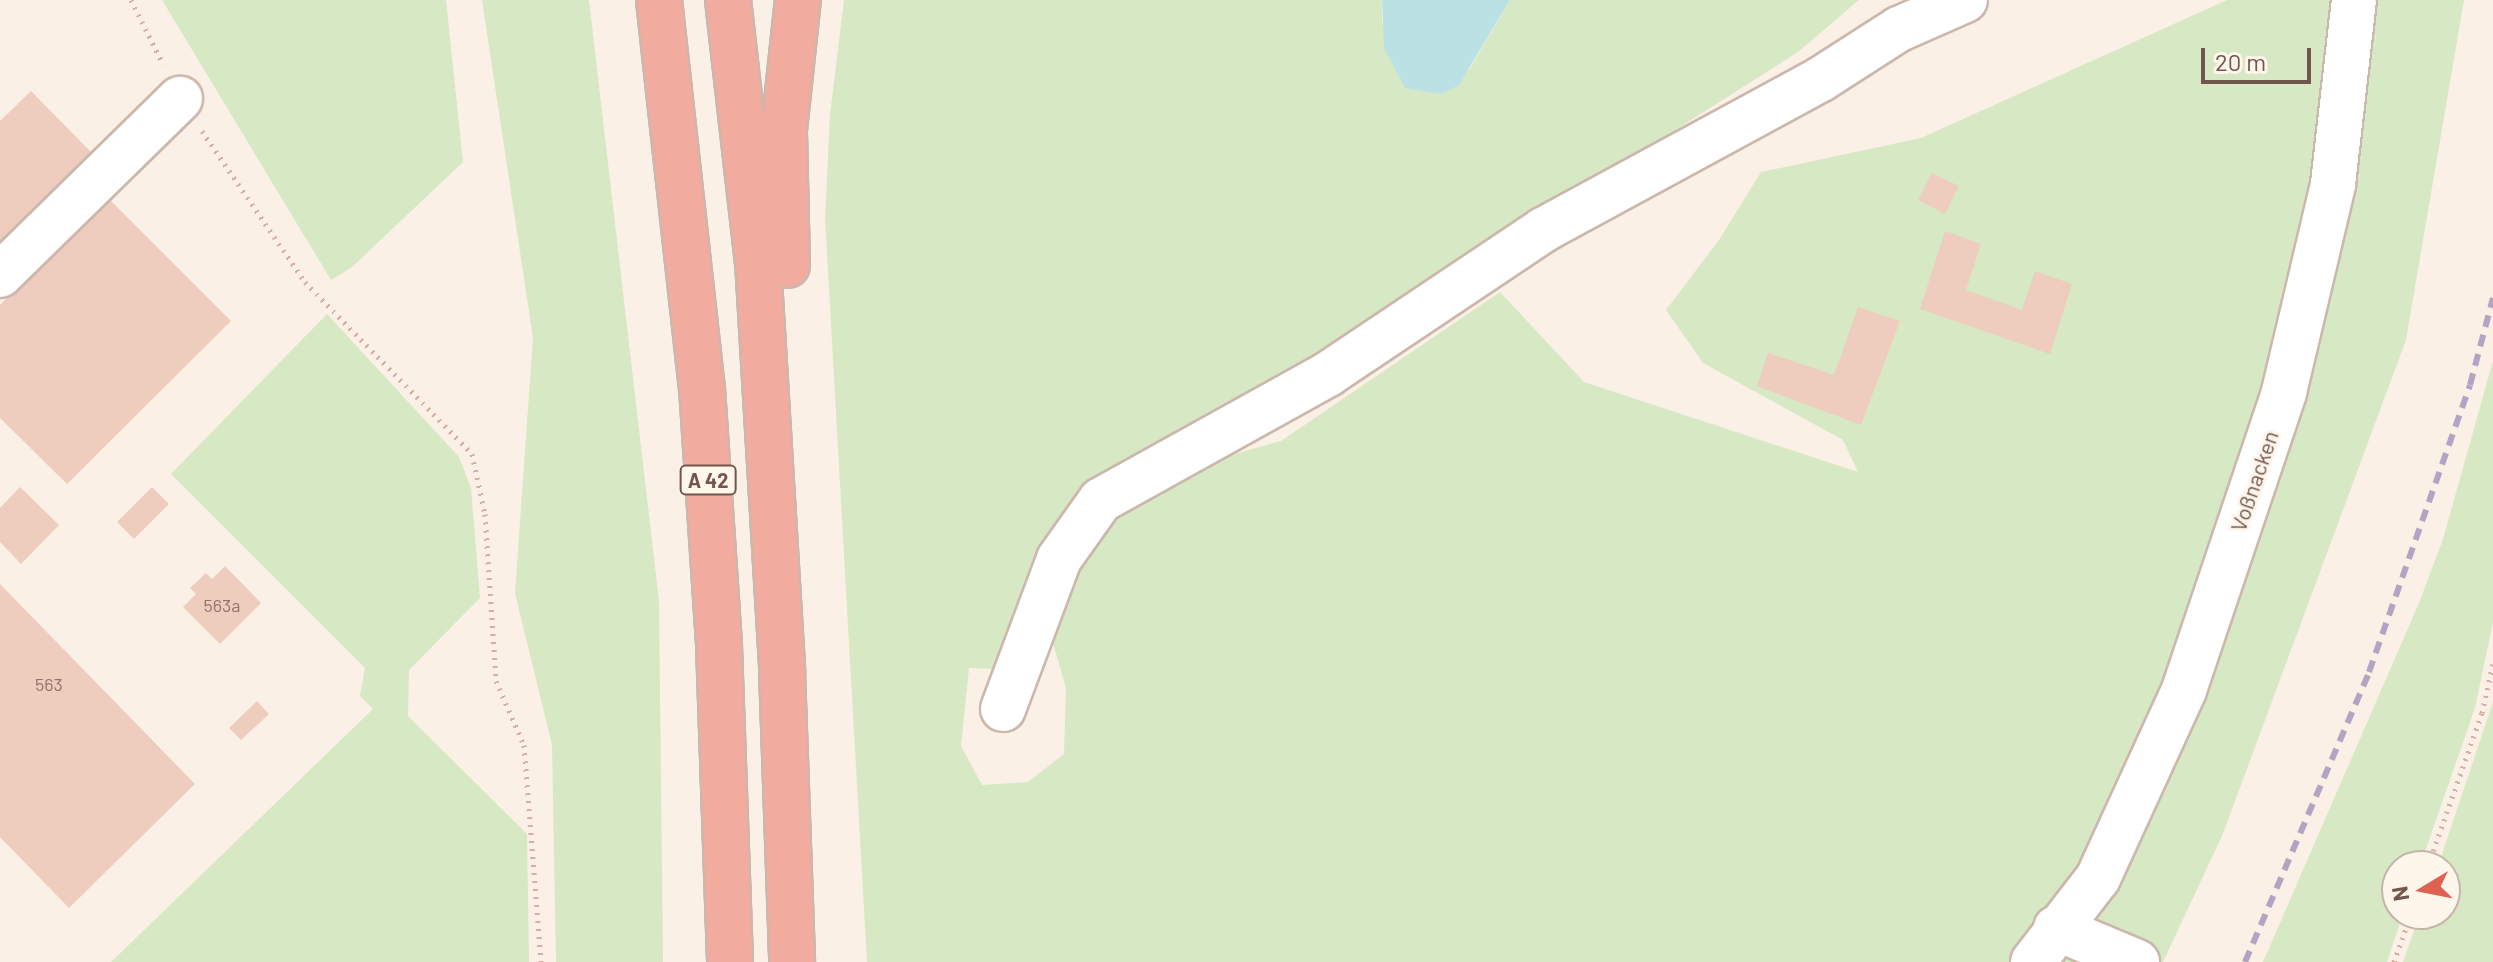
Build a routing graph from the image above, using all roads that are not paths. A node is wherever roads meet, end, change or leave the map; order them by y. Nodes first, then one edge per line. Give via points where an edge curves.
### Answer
1 (659, 0) edge
2 (728, 0) edge
3 (798, 0) edge
4 (1965, 0) edge
5 (2354, 0) edge
6 (180, 99) road end
7 (0, 275) edge
8 (772, 491) junction
9 (1003, 709) dead end
10 (2044, 945) edge
11 (730, 962) edge
12 (792, 962) edge
13 (2137, 962) edge

1 - 11 highway, A 42 via 702,388 719,646
2 - 8 highway, A 42 via 758,262
3 - 8 highway via 784,130 783,221 798,407
4 - 9 lane via 1899,29 1821,79 1543,230 1328,374 1101,500 1059,559
5 - 10 lane, Voßnacken via 2333,184 2284,392 2184,690 2098,878
6 - 7 lane
8 - 12 highway, A 42
10 - 13 lane, Voßnacken

